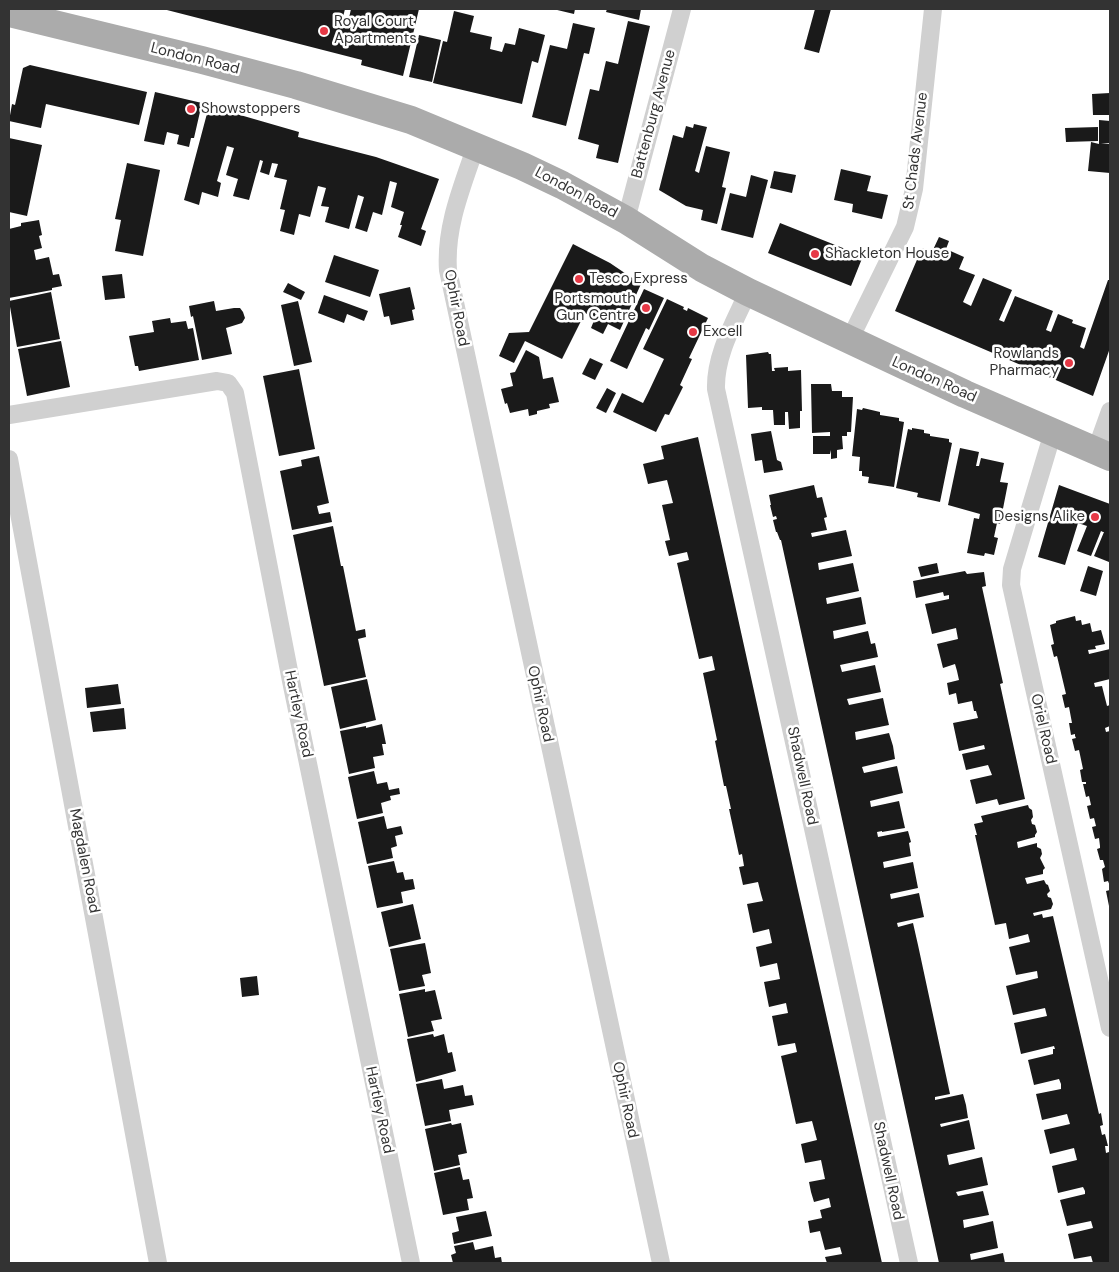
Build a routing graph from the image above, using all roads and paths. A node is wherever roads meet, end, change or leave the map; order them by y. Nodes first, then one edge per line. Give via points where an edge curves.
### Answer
1 (682, 9) edge
2 (933, 9) edge
3 (9, 16) edge
4 (476, 146) junction
5 (626, 220) junction
6 (748, 292) junction
7 (849, 341) junction
8 (1110, 410) edge
9 (9, 415) edge
10 (1053, 432) junction
11 (1103, 453) edge
12 (9, 458) edge
13 (1110, 1028) edge
14 (158, 1263) edge
15 (411, 1263) edge
16 (661, 1263) edge
17 (908, 1263) edge

1 - 5 street, Battenburg Avenue
2 - 7 street, St Chads Avenue via 914,189 905,228
3 - 4 main road, London Road via 296,85 411,120
4 - 5 main road, London Road via 562,185
4 - 16 street, Ophir Road via 452,216 448,234 448,270
5 - 6 main road, London Road via 702,268
6 - 7 main road, London Road
6 - 17 street, Shadwell Road via 720,354 716,389
7 - 10 main road, London Road
8 - 11 street
9 - 15 street, Hartley Road via 217,381 228,383 235,393
10 - 11 main road, London Road
10 - 13 street, Oriel Road via 1012,569 1011,585
12 - 14 street, Magdalen Road

